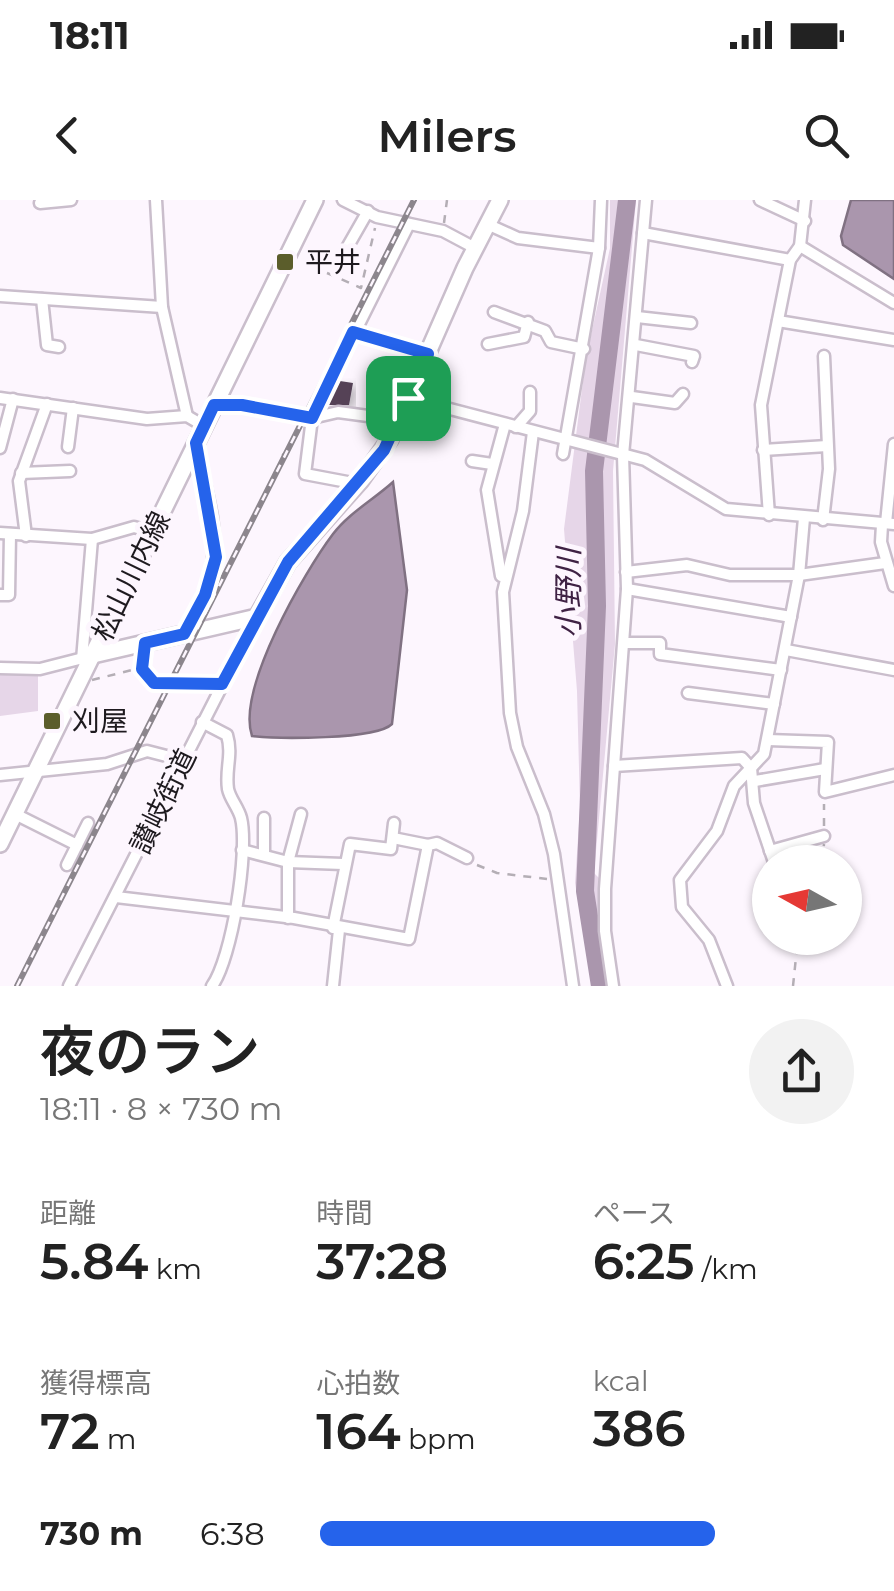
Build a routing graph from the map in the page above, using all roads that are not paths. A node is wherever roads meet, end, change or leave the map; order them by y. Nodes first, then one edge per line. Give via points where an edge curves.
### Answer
1 (70, 200) edge
2 (156, 200) edge
3 (315, 200) edge
4 (343, 200) edge
5 (500, 200) edge
6 (599, 200) edge
7 (646, 200) edge
8 (760, 200) edge
9 (805, 200) edge
10 (40, 203) dead end
11 (373, 214) junction
12 (805, 221) junction
13 (409, 224) junction
14 (487, 224) junction
15 (642, 234) junction
16 (800, 246) junction
17 (476, 248) junction
18 (599, 248) junction
19 (344, 254) dead end
20 (790, 260) junction
21 (0, 296) edge
22 (42, 299) junction
23 (894, 303) edge
24 (162, 307) junction
25 (494, 312) dead end
26 (638, 317) junction
27 (778, 321) junction
28 (528, 322) junction
29 (692, 323) dead end
30 (353, 332) junction
31 (894, 340) edge
32 (488, 344) dead end
33 (636, 345) junction
34 (59, 347) dead end
35 (584, 348) junction
36 (428, 354) junction
37 (824, 356) dead end
38 (692, 362) dead end
39 (530, 392) dead end
40 (683, 394) dead end
41 (632, 397) junction
42 (0, 398) edge
43 (408, 398) junction
44 (13, 400) junction
45 (47, 404) junction
46 (214, 405) junction
47 (73, 408) junction
48 (187, 416) junction
49 (312, 418) junction
50 (204, 426) junction
51 (510, 426) junction
52 (395, 429) junction
53 (533, 432) junction
54 (568, 441) junction
55 (196, 443) junction
56 (894, 444) edge
57 (827, 446) junction
58 (68, 447) dead end
59 (0, 448) edge
60 (763, 450) junction
61 (563, 454) dead end
62 (622, 454) junction
63 (472, 461) dead end
64 (492, 464) junction
65 (70, 471) dead end
66 (21, 473) junction
67 (358, 484) junction
68 (768, 515) junction
69 (804, 518) junction
70 (823, 520) junction
71 (887, 524) edge
72 (152, 532) junction
73 (5, 533) edge
74 (26, 536) junction
75 (92, 539) junction
76 (885, 563) junction
77 (626, 572) junction
78 (799, 575) junction
79 (894, 586) edge
80 (627, 589) junction
81 (503, 592) junction
82 (0, 596) edge
83 (257, 617) junction
84 (792, 617) junction
85 (184, 634) junction
86 (145, 643) junction
87 (624, 644) junction
88 (786, 650) junction
89 (88, 657) junction
90 (0, 668) edge
91 (142, 669) road end
92 (781, 670) junction
93 (894, 670) edge
94 (688, 693) dead end
95 (774, 704) junction
96 (202, 722) junction
97 (768, 740) junction
98 (182, 760) junction
99 (614, 766) junction
100 (751, 768) junction
101 (36, 769) junction
102 (825, 769) junction
103 (0, 775) edge
104 (894, 775) edge
105 (755, 782) junction
106 (14, 814) junction
107 (300, 814) dead end
108 (264, 818) dead end
109 (88, 823) dead end
110 (394, 823) dead end
111 (824, 836) dead end
112 (393, 838) junction
113 (0, 844) edge
114 (428, 844) junction
115 (768, 845) edge
116 (801, 845) edge
117 (77, 846) junction
118 (242, 850) junction
119 (264, 854) junction
120 (467, 858) road end
121 (288, 862) junction
122 (344, 864) junction
123 (67, 865) dead end
124 (116, 897) junction
125 (233, 910) junction
126 (288, 918) junction
127 (336, 929) junction
128 (69, 986) edge
129 (212, 986) edge
130 (333, 986) edge
131 (573, 986) edge
132 (613, 986) edge
133 (727, 986) edge

1 - 10 street
2 - 24 street
3 - 46 main road, 松山川内線
4 - 11 street
5 - 14 main road
6 - 18 street
7 - 15 street
8 - 12 street
9 - 12 street
11 - 13 street
11 - 19 street
12 - 16 street
13 - 17 street via 444,231
13 - 30 street
14 - 17 main road
14 - 18 street via 518,238
15 - 20 street
15 - 26 street
16 - 20 street
16 - 23 street
17 - 36 main road
18 - 35 street
20 - 27 street
21 - 22 street
22 - 24 street
22 - 34 street via 48,345
24 - 48 street
25 - 28 street
26 - 29 street
26 - 33 street
27 - 31 street
27 - 60 street via 764,382
28 - 32 street via 524,337
28 - 35 street via 550,327 552,342
30 - 36 street
30 - 49 street
33 - 38 street via 694,356
33 - 41 street
35 - 54 street
36 - 43 main road
37 - 57 street
39 - 51 street via 530,411
40 - 41 street via 675,403
41 - 62 street
42 - 44 street
43 - 51 street
43 - 52 main road
44 - 45 street
44 - 59 street
45 - 47 street
45 - 66 street
46 - 49 street
46 - 50 main road, 松山川内線
47 - 48 street
47 - 58 street
48 - 50 street
49 - 52 street via 338,412
49 - 67 street via 306,474
50 - 55 main road, 松山川内線
51 - 53 street
51 - 64 street
52 - 67 main road
53 - 54 street
53 - 81 street
54 - 61 street
54 - 62 street
55 - 72 main road, 松山川内線
55 - 85 street via 216,557
56 - 71 street
57 - 60 street
57 - 70 street
60 - 68 street
62 - 68 street via 651,463 726,509
62 - 77 street
63 - 64 street
64 - 81 street via 487,490
65 - 66 street
66 - 74 street
67 - 83 main road via 288,562
68 - 69 street
69 - 70 street
69 - 78 street
70 - 71 street
71 - 76 street
72 - 75 street via 134,527
72 - 89 main road, 松山川内線
73 - 74 street
73 - 82 street via 9,594
74 - 75 street
75 - 89 street
76 - 78 street
76 - 79 street
77 - 78 street via 688,565 730,574
77 - 80 street
78 - 84 street
80 - 84 street
80 - 87 street
81 - 131 street via 513,732 560,881
83 - 85 main road
83 - 96 street, 讃岐街道
84 - 88 street
85 - 86 main road
86 - 89 main road
86 - 91 street
87 - 92 street via 660,643 660,654
87 - 99 street
88 - 92 street
88 - 93 street
89 - 90 street via 40,669
89 - 101 main road, 松山川内線
92 - 95 street
94 - 95 street
95 - 97 street
96 - 98 street, 讃岐街道
96 - 118 street via 227,735 228,786 241,818
97 - 100 street
97 - 102 street via 828,742
98 - 101 street via 147,751 107,764
98 - 124 street, 讃岐街道
99 - 100 street via 742,758
99 - 132 street via 604,910
100 - 105 street
100 - 133 street via 734,786 717,832 684,871 679,890
101 - 103 street
101 - 106 main road, 松山川内線
102 - 104 street via 824,792
102 - 105 street
105 - 115 street via 754,803
106 - 113 main road, 松山川内線
106 - 117 street
107 - 121 street
108 - 119 street
109 - 117 street
110 - 112 street
111 - 116 street
112 - 114 street
112 - 122 street via 391,849 350,844
114 - 120 street
114 - 127 street via 409,939
117 - 123 street
118 - 119 street
118 - 125 street
119 - 121 street
121 - 122 street
121 - 126 street
122 - 127 street
124 - 125 street
124 - 128 street, 讃岐街道
125 - 126 street
125 - 129 street via 224,962
126 - 127 street
127 - 130 street

